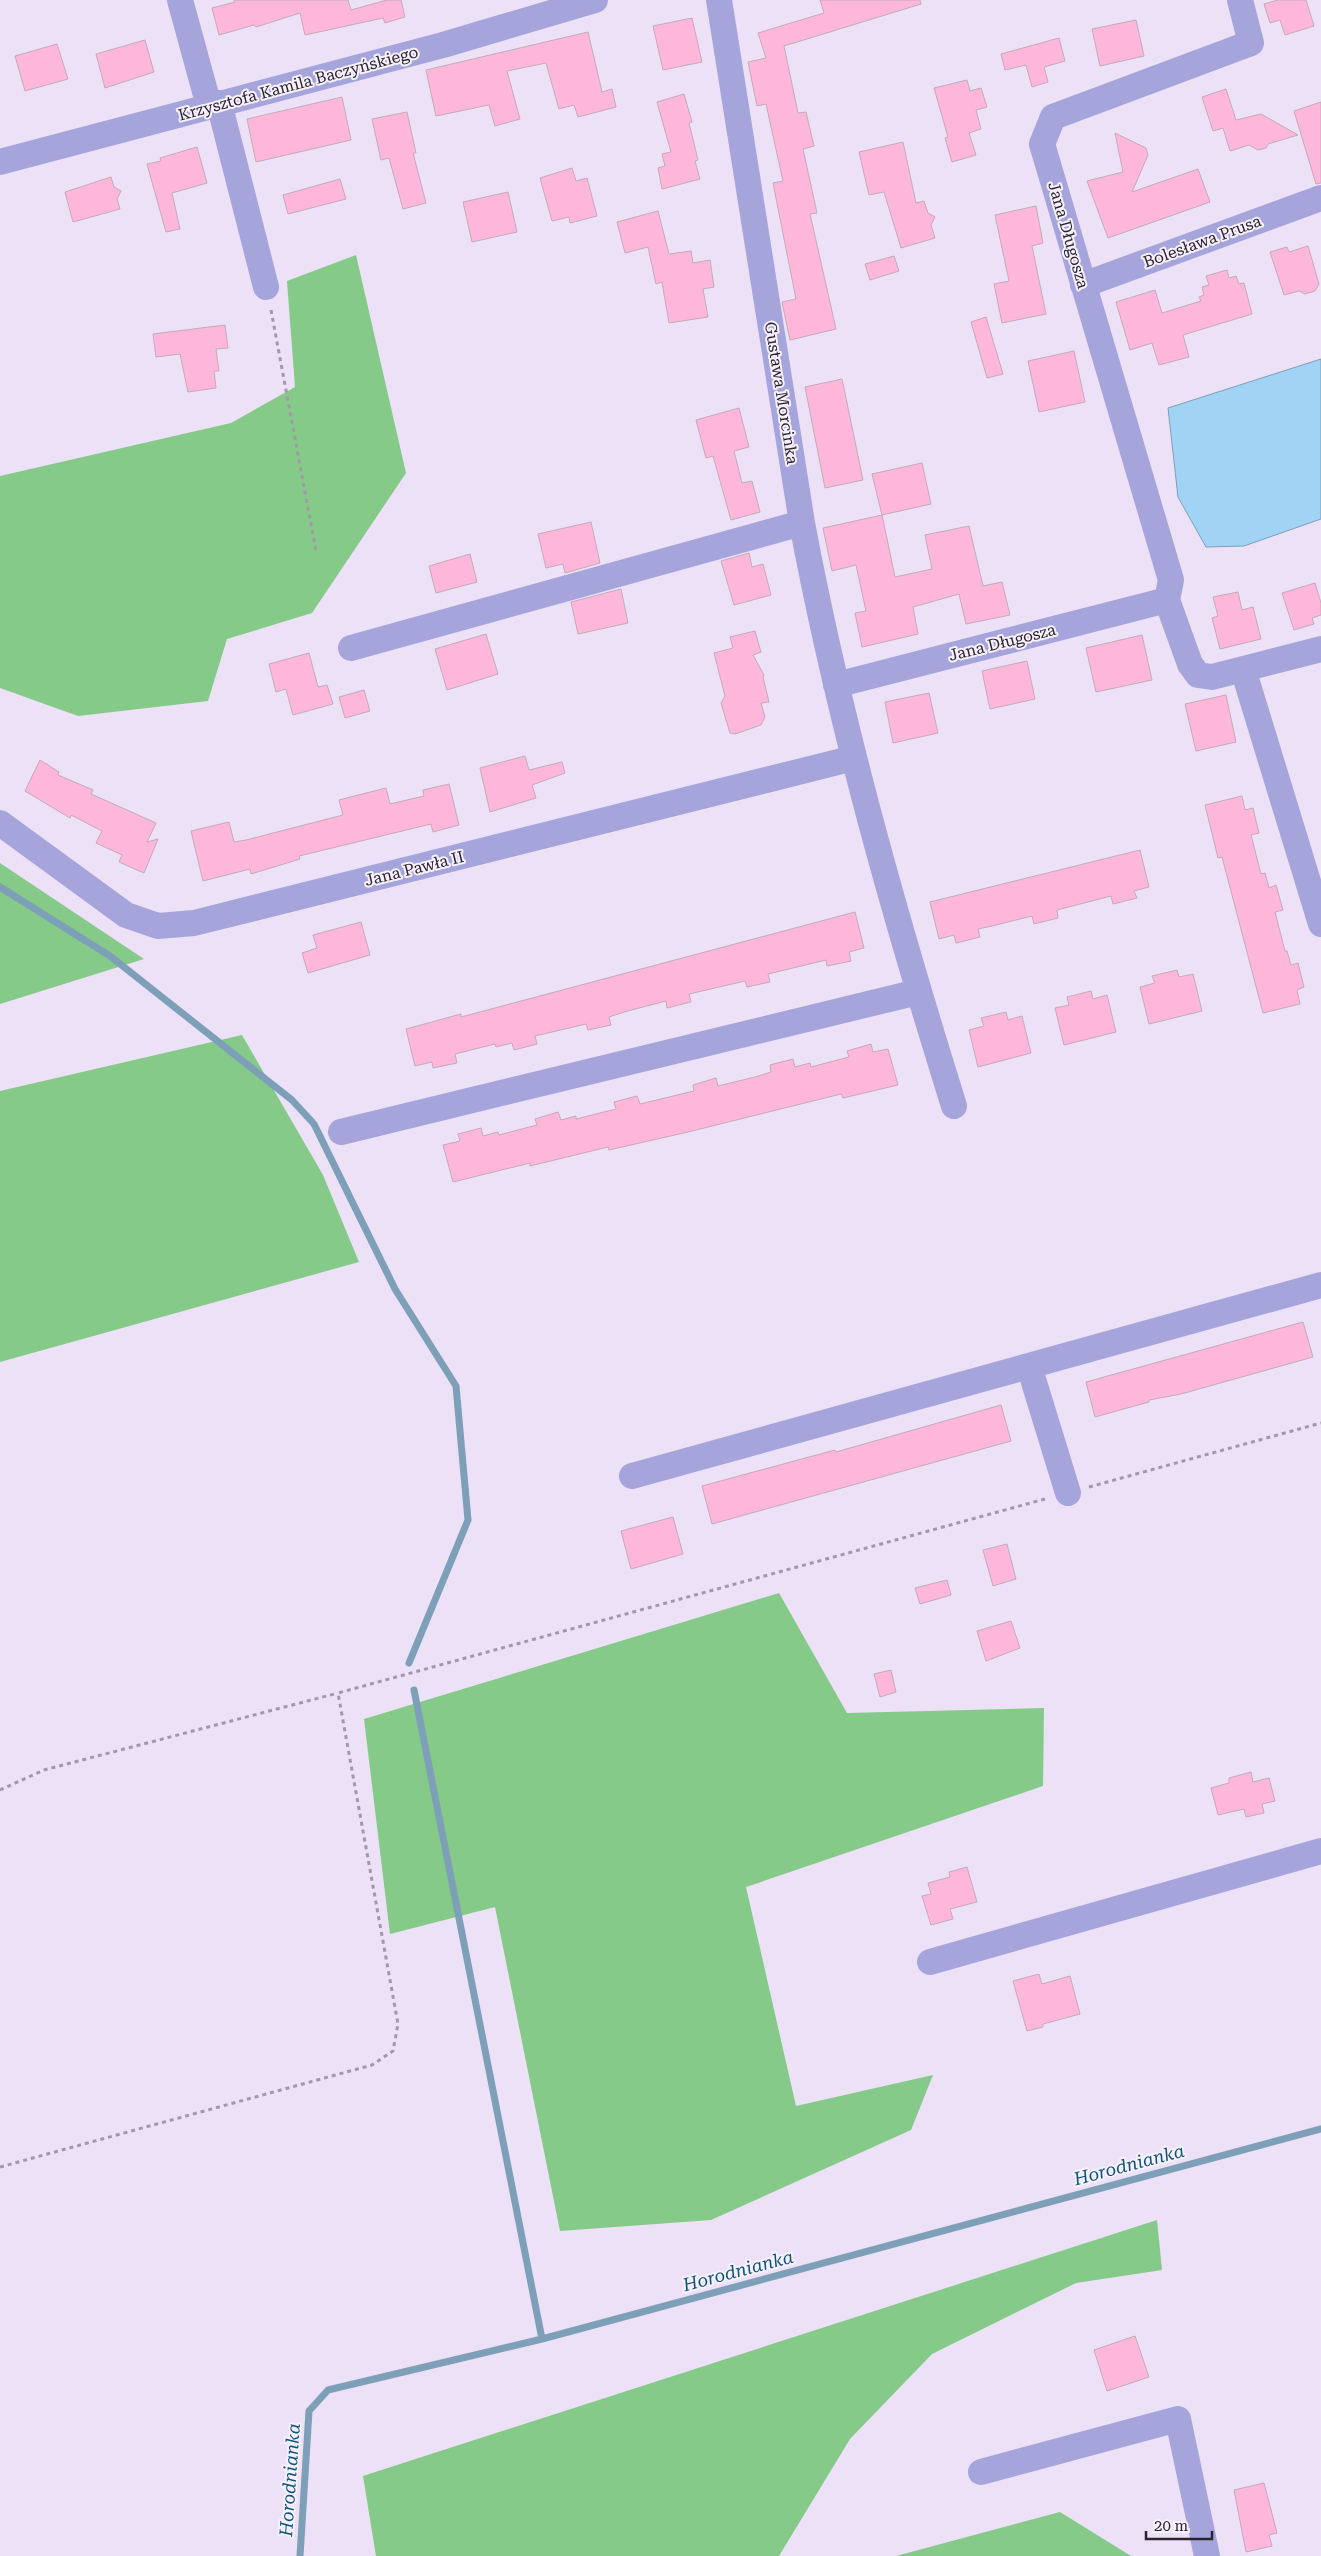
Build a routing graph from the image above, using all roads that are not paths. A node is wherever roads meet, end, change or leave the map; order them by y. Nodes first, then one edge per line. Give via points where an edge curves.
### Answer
1 (180, 0) edge
2 (595, 0) edge
3 (719, 0) edge
4 (1240, 0) edge
5 (214, 105) junction
6 (0, 162) edge
7 (1321, 198) edge
8 (1082, 284) junction
9 (266, 287) road end
10 (802, 523) junction
11 (1167, 600) junction
12 (351, 648) dead end
13 (1321, 649) edge
14 (1243, 669) junction
15 (836, 685) junction
16 (854, 758) junction
17 (0, 823) edge
18 (1314, 874) edge
19 (1321, 924) edge
20 (918, 992) junction
21 (954, 1106) dead end
22 (341, 1132) dead end
23 (1321, 1285) edge
24 (1029, 1366) junction
25 (632, 1476) dead end
26 (1068, 1493) road end
27 (1321, 1851) edge
28 (930, 1962) dead end
29 (981, 2472) dead end
30 (1207, 2556) edge

1 - 5 street
2 - 5 street, Krzysztofa Kamila Baczyńskiego via 443,45
3 - 10 street, Gustawa Morcinka
4 - 8 street, Jana Długosza via 1251,43 1053,117 1042,144
5 - 6 street, Krzysztofa Kamila Baczyńskiego
5 - 9 street
7 - 8 street, Bolesława Prusa
8 - 11 street, Jana Długosza via 1171,580
10 - 12 street
10 - 15 street, Gustawa Morcinka
11 - 14 street, Jana Długosza via 1190,664 1198,675 1212,677
11 - 15 street, Jana Długosza
13 - 14 street
14 - 18 street
15 - 16 street, Gustawa Morcinka
16 - 17 street, Jana Pawła II via 194,923 158,926 126,915
16 - 20 street, Gustawa Morcinka
18 - 19 street
20 - 21 street, Gustawa Morcinka
20 - 22 street
23 - 24 street
24 - 25 street
24 - 26 street
27 - 28 street
29 - 30 street via 1178,2419

